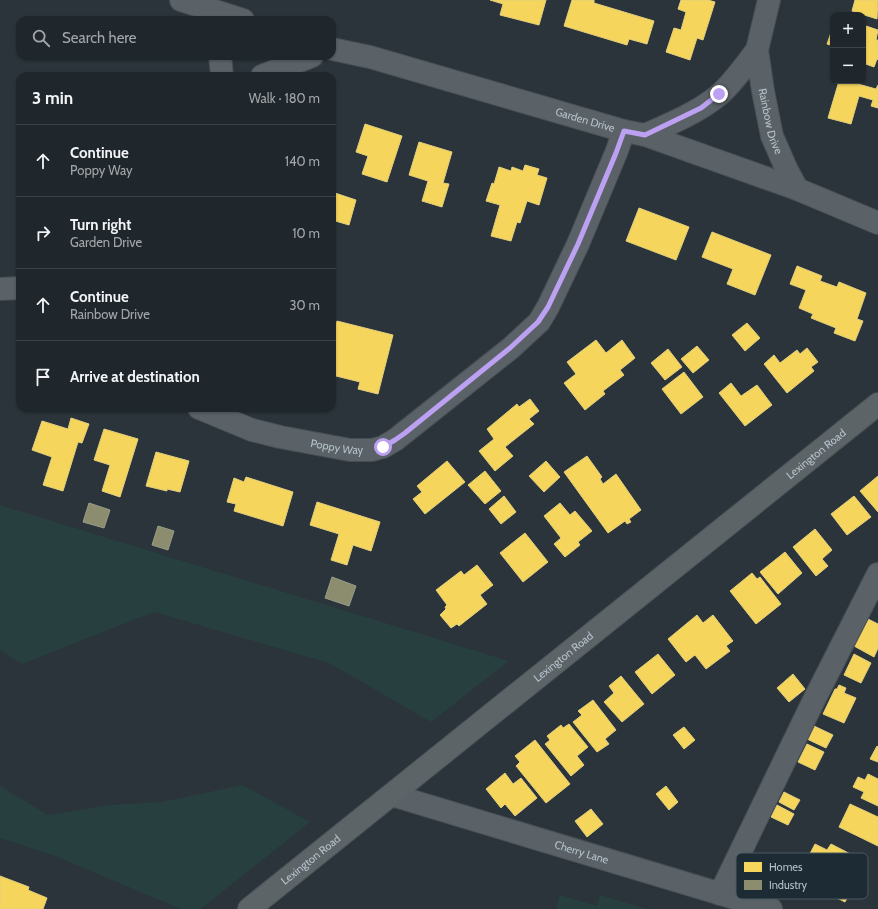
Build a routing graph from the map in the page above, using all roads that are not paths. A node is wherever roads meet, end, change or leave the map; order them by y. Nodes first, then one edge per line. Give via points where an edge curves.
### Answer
1 (181, 0) edge
2 (769, 0) edge
3 (205, 13) edge
4 (221, 16) edge
5 (336, 50) edge
6 (757, 50) junction
7 (220, 60) edge
8 (302, 60) edge
9 (222, 72) edge
10 (272, 72) edge
11 (635, 133) junction
12 (797, 189) junction
13 (878, 223) edge
14 (16, 288) edge
15 (0, 290) edge
16 (876, 408) edge
17 (209, 412) edge
18 (878, 574) edge
19 (392, 794) junction
20 (740, 853) edge
21 (736, 861) edge
22 (720, 894) junction
23 (736, 899) edge
24 (737, 899) edge
25 (256, 907) edge
26 (771, 909) edge

1 - 3 street
2 - 6 street, Rainbow Drive
3 - 4 street
5 - 11 street, Garden Drive via 370,57
6 - 11 street, Rainbow Drive via 719,94 701,108
6 - 12 street, Rainbow Drive via 772,136
7 - 9 street
8 - 10 street
11 - 12 street, Garden Drive
11 - 17 street, Poppy Way via 616,153 578,244 548,307 538,322 510,348 395,440 372,450 350,450 252,430
12 - 13 street, Garden Drive
14 - 15 street
16 - 19 main road, Lexington Road
18 - 20 street
19 - 22 street, Cherry Lane
19 - 25 main road, Lexington Road
21 - 22 street
22 - 23 street, Cherry Lane
24 - 26 street, Cherry Lane

